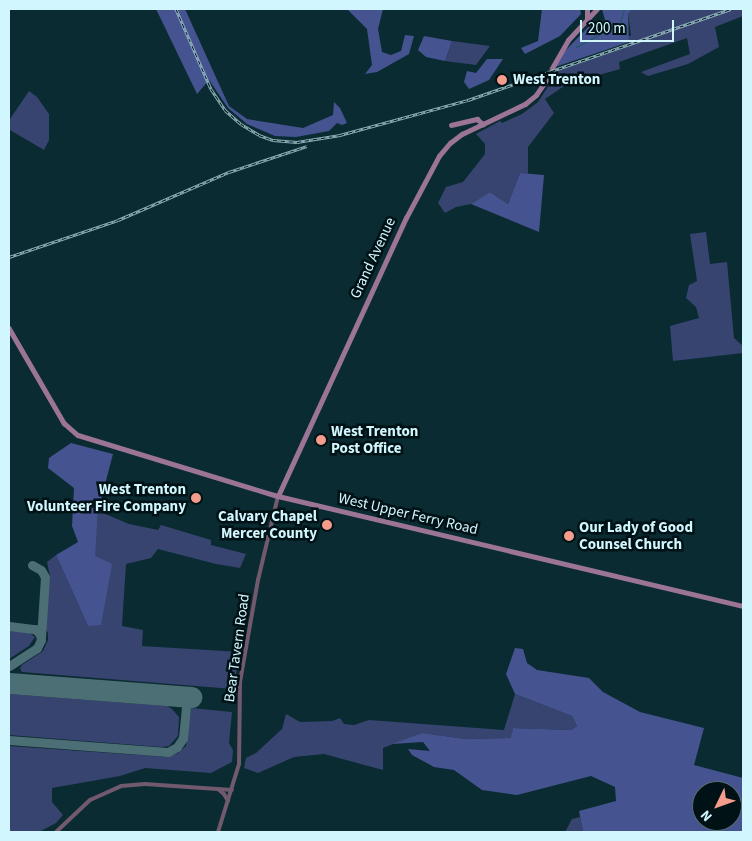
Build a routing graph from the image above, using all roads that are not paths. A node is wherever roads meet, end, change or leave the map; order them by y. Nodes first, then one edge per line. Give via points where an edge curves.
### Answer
1 (587, 9) edge
2 (597, 9) edge
3 (587, 19) junction
4 (552, 68) tunnel mouth
5 (547, 79) tunnel mouth
6 (483, 124) junction
7 (450, 125) dead end
8 (9, 328) edge
9 (278, 496) junction
10 (743, 606) edge
11 (217, 789) junction
12 (232, 790) junction
13 (228, 803) junction
14 (56, 832) edge
15 (218, 832) edge

1 - 3 main road
2 - 3 main road
3 - 4 main road via 568,40
5 - 6 main road, Grand Avenue via 525,104
6 - 7 main road via 477,119
6 - 9 main road, Grand Avenue via 450,143 425,178
8 - 9 main road, West Upper Ferry Road via 71,431 114,448
9 - 10 main road, West Upper Ferry Road
9 - 12 street, Bear Tavern Road via 258,580 240,682 240,755
11 - 12 street
11 - 13 street
11 - 14 street via 145,784 115,787 90,800
12 - 13 street, Bear Tavern Road
13 - 15 street, Bear Tavern Road

